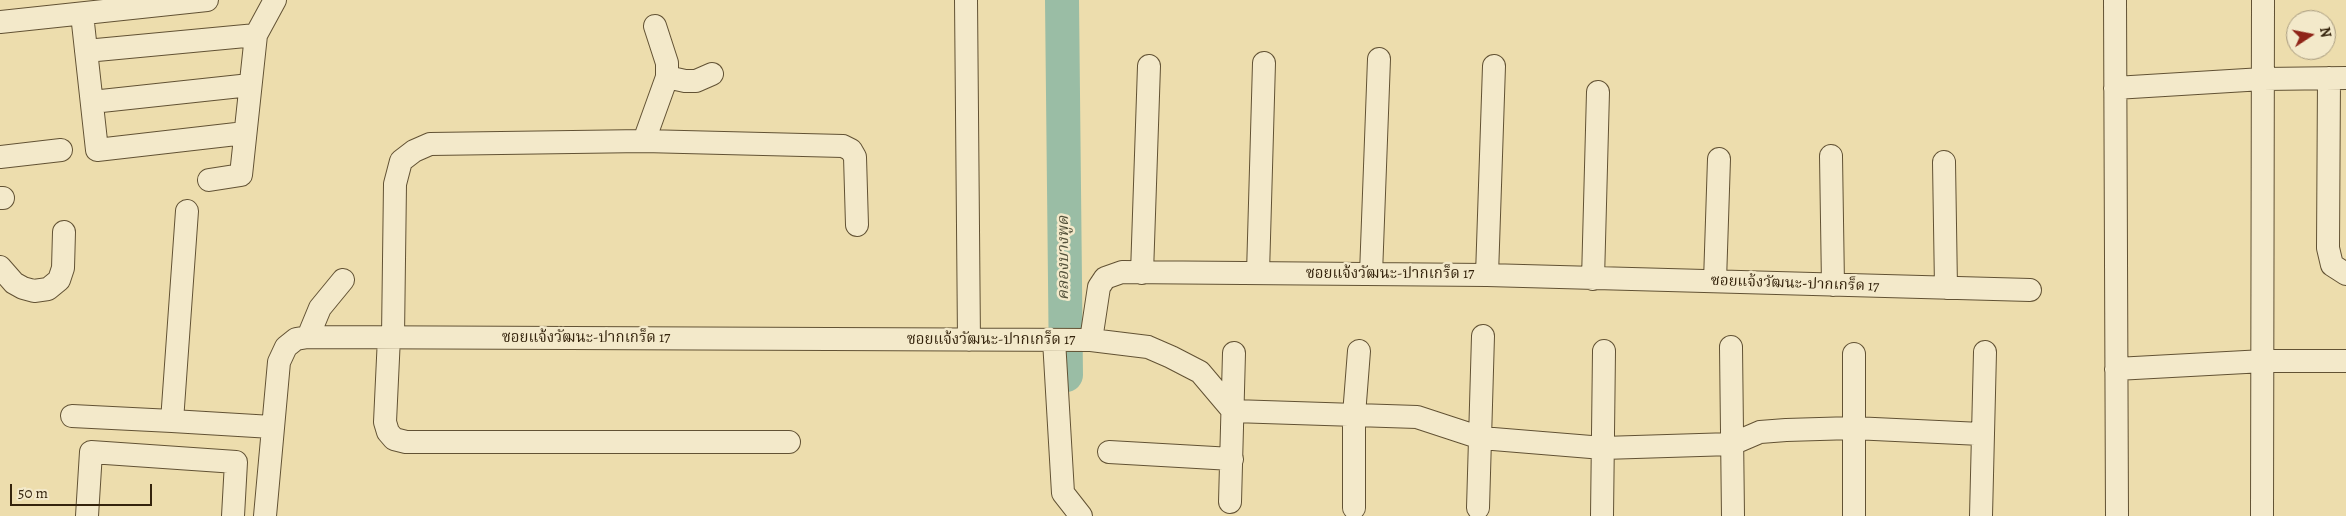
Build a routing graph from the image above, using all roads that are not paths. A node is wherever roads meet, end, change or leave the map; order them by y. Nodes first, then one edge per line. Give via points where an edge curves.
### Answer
1 (207, 0) edge
2 (275, 0) edge
3 (966, 0) edge
4 (2115, 0) edge
5 (2263, 0) edge
6 (82, 14) junction
7 (0, 22) edge
8 (655, 26) dead end
9 (256, 35) junction
10 (86, 51) junction
11 (1379, 59) dead end
12 (1264, 63) dead end
13 (1149, 66) dead end
14 (1494, 66) dead end
15 (712, 74) dead end
16 (667, 77) junction
17 (2338, 78) edge
18 (2263, 80) junction
19 (250, 85) junction
20 (2116, 88) junction
21 (1598, 92) dead end
22 (92, 102) junction
23 (245, 133) junction
24 (644, 142) junction
25 (61, 150) dead end
26 (1831, 156) dead end
27 (0, 157) edge
28 (1719, 158) dead end
29 (1944, 162) dead end
30 (209, 180) dead end
31 (187, 210) dead end
32 (857, 225) dead end
33 (64, 232) dead end
34 (0, 267) edge
35 (1142, 272) junction
36 (1258, 273) junction
37 (1370, 274) junction
38 (2346, 274) edge
39 (1487, 275) junction
40 (1593, 279) junction
41 (343, 280) dead end
42 (1715, 281) junction
43 (1833, 285) junction
44 (1946, 288) junction
45 (2030, 290) dead end
46 (1483, 336) dead end
47 (308, 337) junction
48 (391, 337) junction
49 (969, 340) junction
50 (1068, 340) junction
51 (1731, 347) dead end
52 (1359, 351) dead end
53 (1604, 351) dead end
54 (1985, 352) dead end
55 (1234, 353) dead end
56 (1854, 354) dead end
57 (2264, 361) junction
58 (2346, 361) edge
59 (2116, 369) junction
60 (1233, 411) junction
61 (1354, 415) junction
62 (72, 416) dead end
63 (172, 421) junction
64 (272, 427) junction
65 (1853, 428) junction
66 (1981, 434) junction
67 (1481, 438) junction
68 (789, 442) dead end
69 (1732, 444) junction
70 (1603, 448) junction
71 (1109, 452) dead end
72 (1232, 459) junction
73 (1230, 502) dead end
74 (1354, 508) dead end
75 (1478, 508) dead end
76 (87, 516) edge
77 (233, 516) edge
78 (265, 516) edge
79 (1080, 516) edge
80 (1602, 516) edge
81 (1733, 516) edge
82 (1854, 516) edge
83 (1981, 516) edge
84 (2117, 516) edge
85 (2262, 516) edge

1 - 6 street
2 - 9 street
3 - 49 street
4 - 20 street
5 - 18 street
6 - 7 street
6 - 10 street
8 - 16 street via 667,63
9 - 10 street
9 - 19 street
10 - 22 street
11 - 37 street
12 - 36 street
13 - 35 street
14 - 39 street
15 - 16 street via 696,81
16 - 24 street
17 - 18 street
17 - 38 street via 2328,248 2332,265
18 - 20 street
18 - 57 street
19 - 22 street
19 - 23 street
20 - 59 street
21 - 40 street
22 - 23 street via 97,150
23 - 30 street via 241,175
24 - 32 street via 843,146 856,157
24 - 48 street via 430,144 401,161 395,184
25 - 27 street
26 - 43 street
28 - 42 street
29 - 44 street
31 - 63 street
33 - 34 street via 60,280 48,289 34,291 23,288
35 - 36 street, ซอยแจ้งวัฒนะ-ปากเกร็ด 17
35 - 50 street, ซอยแจ้งวัฒนะ-ปากเกร็ด 17 via 1122,272 1105,278
36 - 37 street, ซอยแจ้งวัฒนะ-ปากเกร็ด 17
37 - 39 street, ซอยแจ้งวัฒนะ-ปากเกร็ด 17
39 - 40 street, ซอยแจ้งวัฒนะ-ปากเกร็ด 17
40 - 42 street, ซอยแจ้งวัฒนะ-ปากเกร็ด 17
41 - 47 street via 320,308
42 - 43 street, ซอยแจ้งวัฒนะ-ปากเกร็ด 17
43 - 44 street, ซอยแจ้งวัฒนะ-ปากเกร็ด 17
44 - 45 street, ซอยแจ้งวัฒนะ-ปากเกร็ด 17
46 - 67 street
47 - 48 street, ซอยแจ้งวัฒนะ-ปากเกร็ด 17
47 - 64 street, ซอยแจ้งวัฒนะ-ปากเกร็ด 17 via 296,339 286,347 279,362
48 - 49 street, ซอยแจ้งวัฒนะ-ปากเกร็ด 17
48 - 68 street via 385,422 394,439 406,442
49 - 50 street, ซอยแจ้งวัฒนะ-ปากเกร็ด 17
50 - 60 street via 1148,347 1200,372
50 - 79 street via 1063,493
51 - 69 street
52 - 61 street
53 - 70 street
54 - 66 street
55 - 60 street
56 - 65 street
57 - 58 street
57 - 59 street
57 - 85 street
59 - 84 street
60 - 61 street
60 - 72 street
61 - 67 street via 1417,417
61 - 74 street
62 - 63 street
63 - 64 street
64 - 78 street, ซอยแจ้งวัฒนะ-ปากเกร็ด 17
65 - 66 street
65 - 69 street via 1760,432
65 - 82 street
66 - 83 street
67 - 70 street
67 - 75 street
69 - 70 street
69 - 81 street
70 - 80 street
71 - 72 street
72 - 73 street
76 - 77 street via 91,452 236,462

